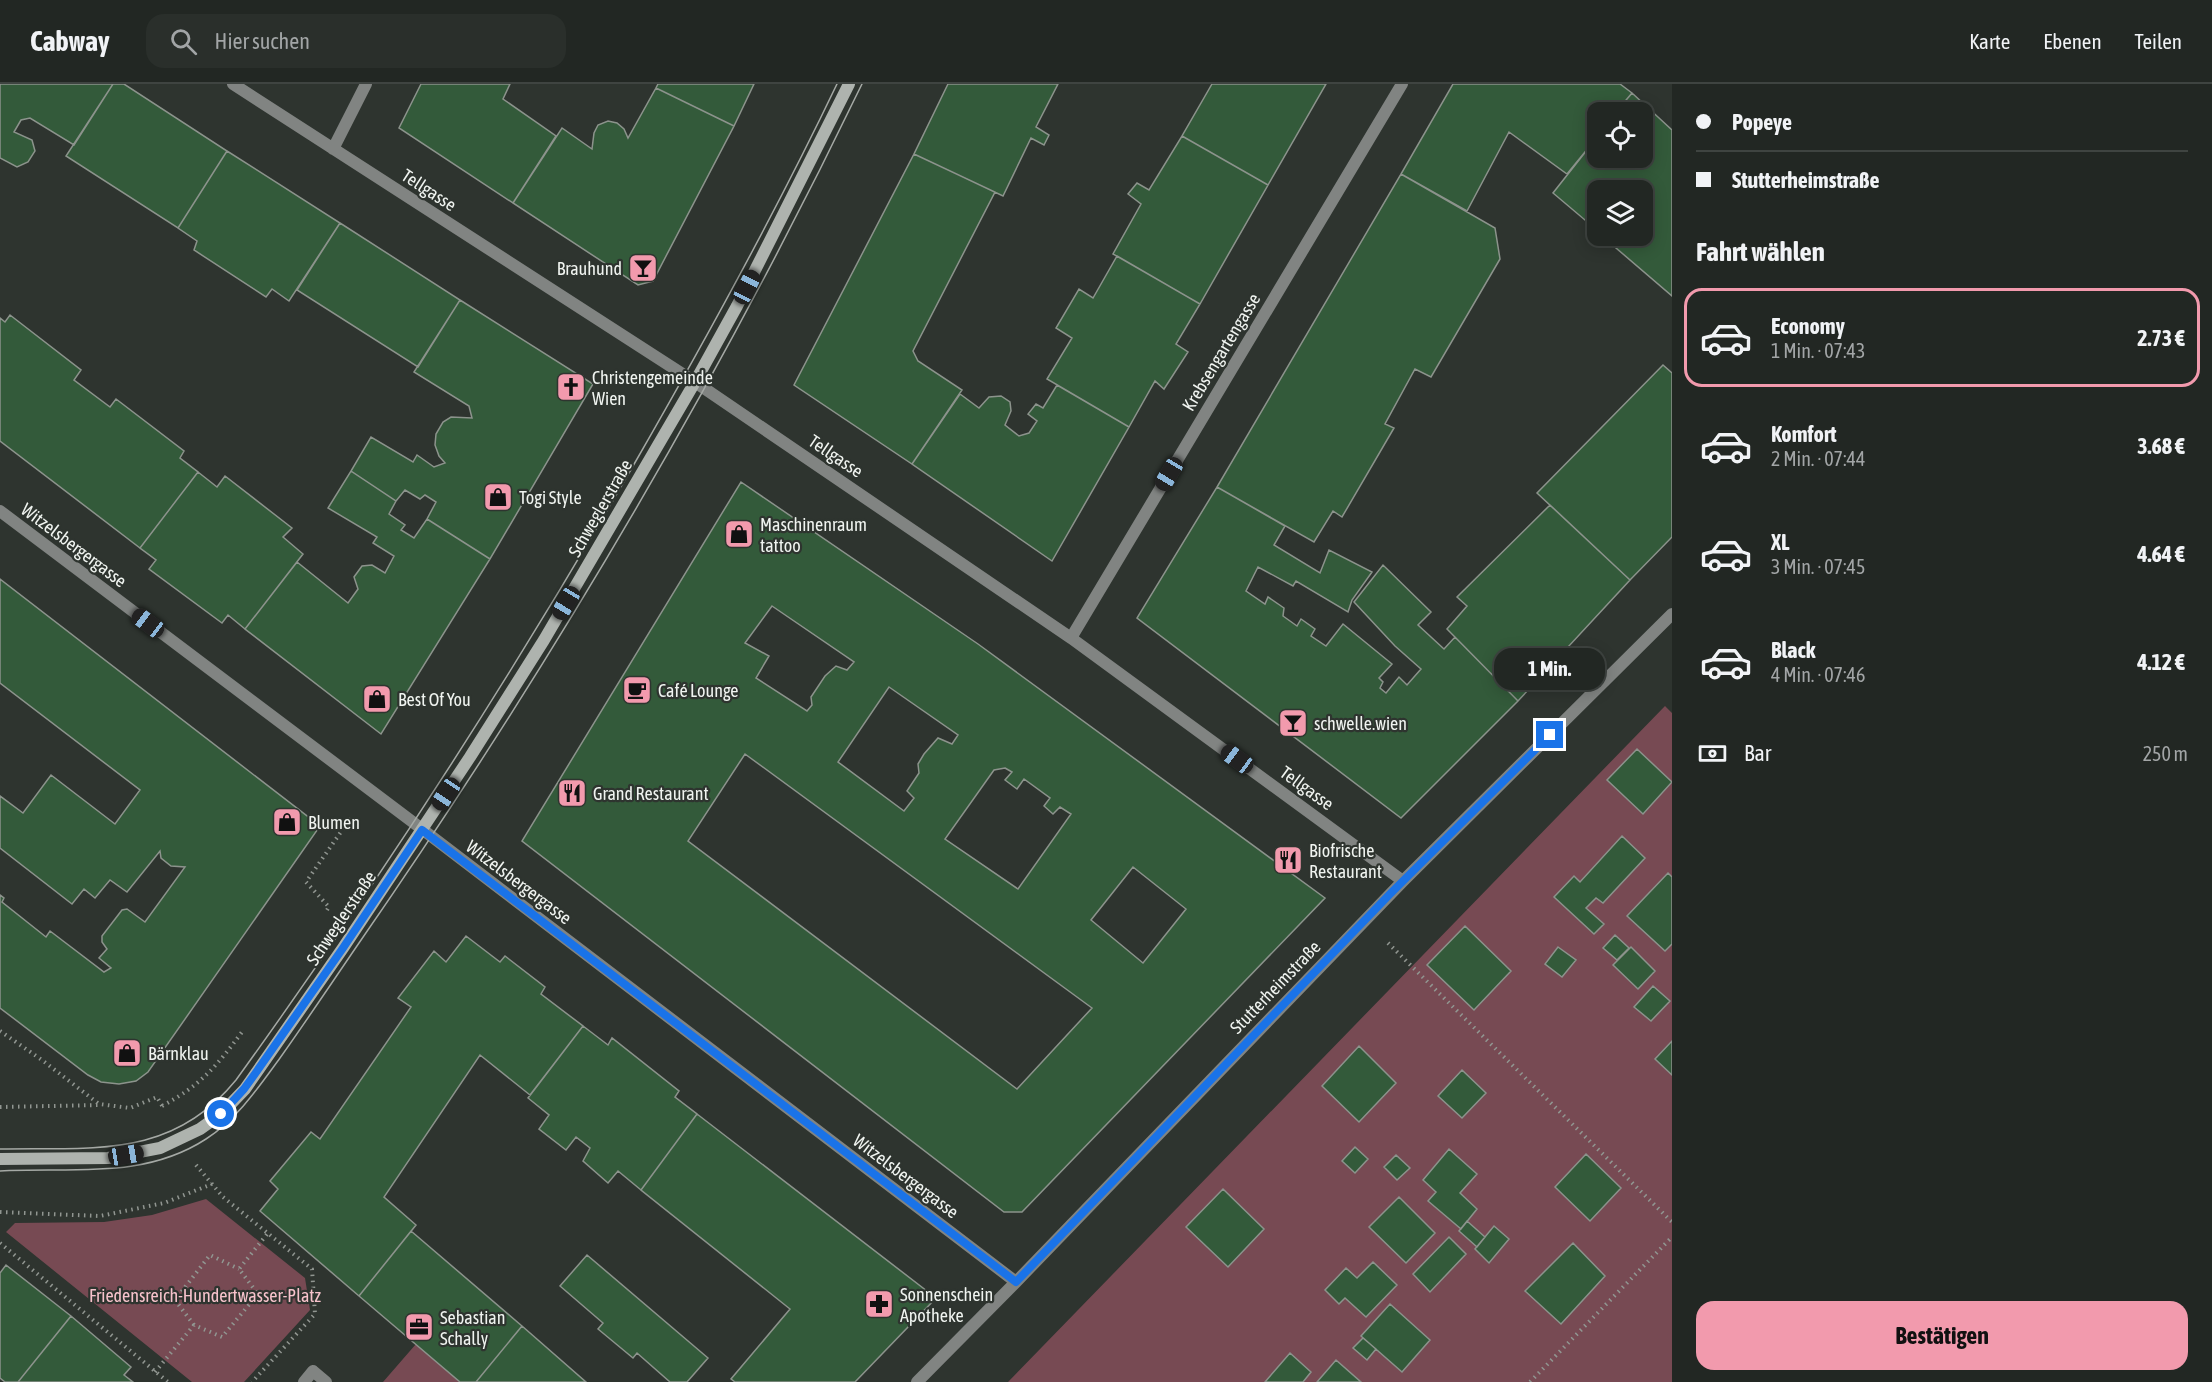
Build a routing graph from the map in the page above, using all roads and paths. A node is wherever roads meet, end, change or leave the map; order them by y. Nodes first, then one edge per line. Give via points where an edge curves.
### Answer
1 (233, 84) edge
2 (366, 84) edge
3 (849, 84) edge
4 (1402, 84) edge
5 (333, 149) junction
6 (695, 382) junction
7 (0, 511) edge
8 (1669, 622) edge
9 (1071, 638) junction
10 (370, 791) junction
11 (422, 830) junction
12 (1403, 881) junction
13 (323, 917) dead end
14 (1365, 920) junction
15 (245, 1027) dead end
16 (0, 1031) edge
17 (99, 1104) junction
18 (162, 1106) junction
19 (0, 1107) edge
20 (178, 1139) junction
21 (0, 1160) edge
22 (212, 1184) junction
23 (0, 1212) edge
24 (1672, 1222) edge
25 (268, 1233) junction
26 (1672, 1237) edge
27 (0, 1243) edge
28 (239, 1269) junction
29 (1016, 1282) junction
30 (194, 1325) junction
31 (155, 1372) junction
32 (168, 1382) edge
33 (252, 1382) edge
34 (304, 1382) edge
35 (326, 1382) edge
36 (917, 1382) edge
37 (1530, 1382) edge

1 - 5 street, Tellgasse
2 - 5 street
3 - 6 street, Schweglerstraße
4 - 9 street, Krebsengartengasse
5 - 6 street, Tellgasse
6 - 9 street, Tellgasse
6 - 11 street, Schweglerstraße via 544,640
7 - 10 street, Witzelsbergergasse
8 - 12 street, Stutterheimstraße
9 - 12 street, Tellgasse
10 - 11 street, Witzelsbergergasse
10 - 13 path via 306,882 329,907
11 - 20 street, Schweglerstraße via 244,1089 221,1114
11 - 29 street, Witzelsbergergasse
12 - 14 street, Stutterheimstraße
14 - 24 path
14 - 29 street, Stutterheimstraße
15 - 18 path via 214,1069 183,1095
16 - 17 path
17 - 18 path via 130,1108 157,1098
17 - 19 path
18 - 20 path
20 - 21 street, Schweglerstraße via 143,1153 108,1158
20 - 22 path
22 - 23 path via 164,1203 100,1216
22 - 25 path
25 - 28 path
25 - 33 path via 312,1269 315,1314
26 - 37 path
27 - 31 path
28 - 30 path via 258,1294 222,1337
28 - 30 path via 210,1255 175,1300
29 - 36 street, Stutterheimstraße
30 - 31 path
31 - 32 path
34 - 35 street via 313,1371

